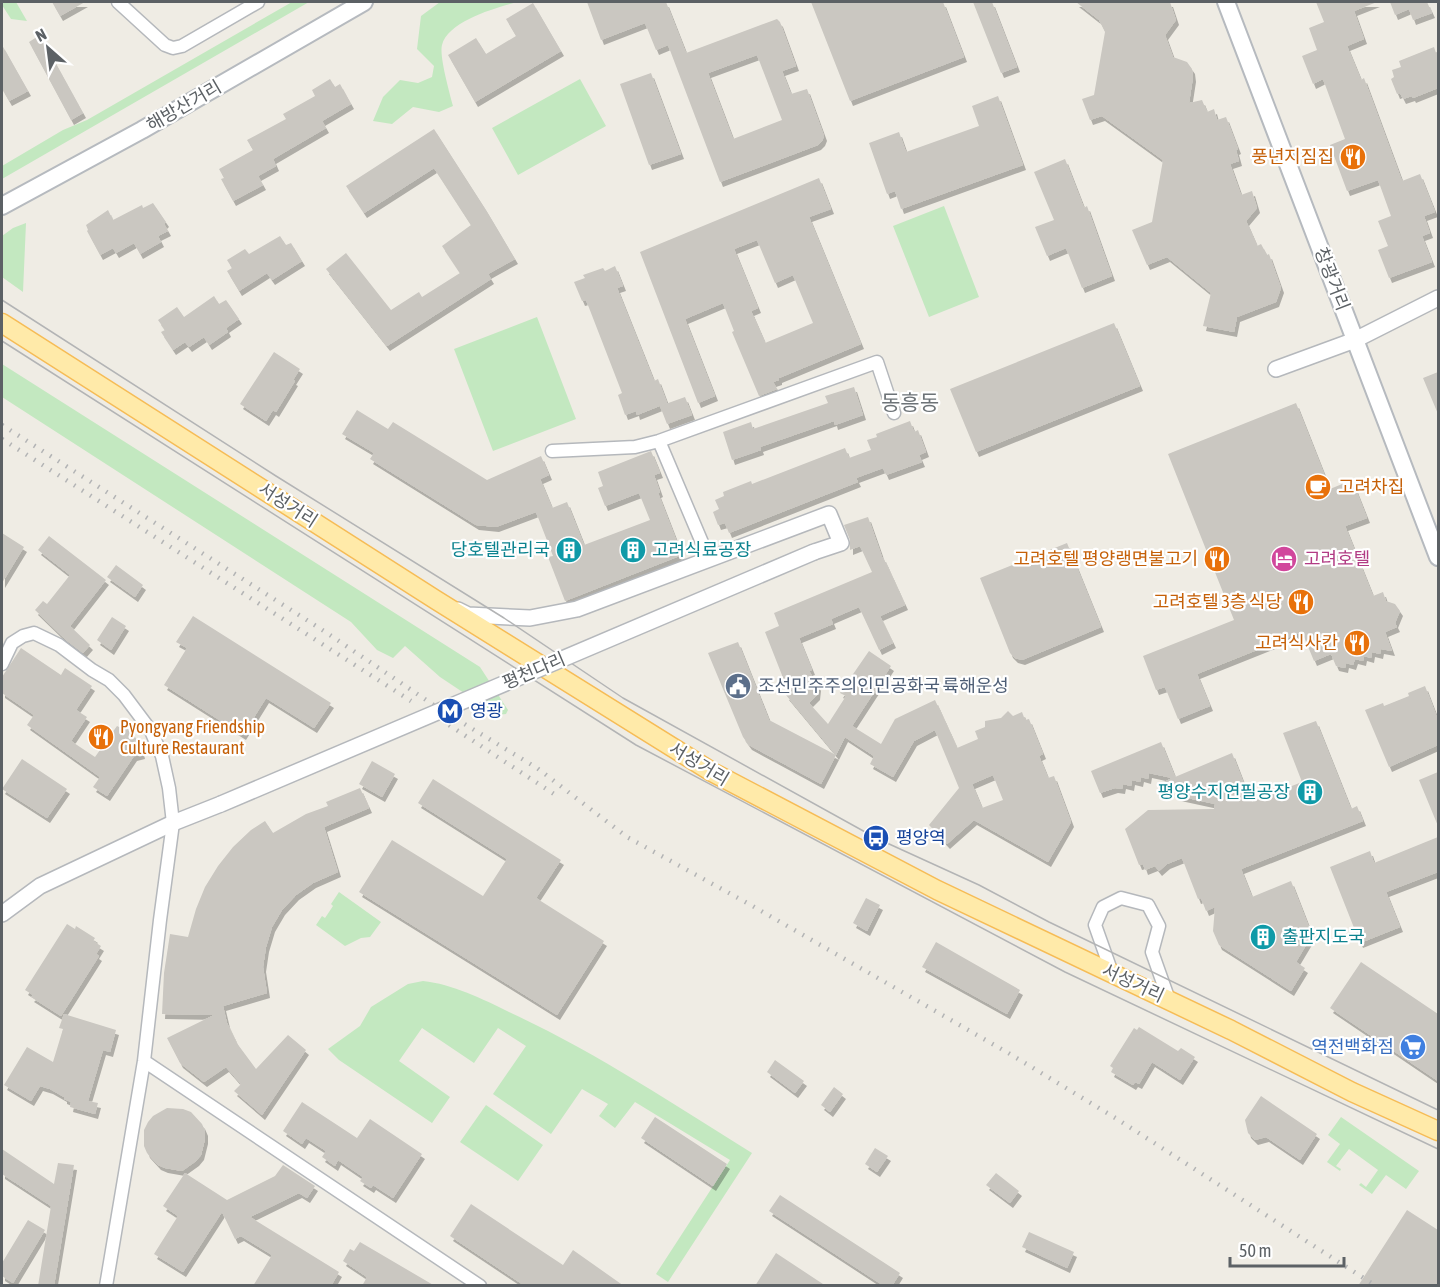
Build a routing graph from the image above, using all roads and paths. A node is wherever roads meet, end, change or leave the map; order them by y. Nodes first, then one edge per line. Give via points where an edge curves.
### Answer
1 (118, 2) edge
2 (258, 2) edge
3 (364, 2) edge
4 (1226, 2) edge
5 (2, 206) edge
6 (1438, 298) edge
7 (2, 323) edge
8 (1355, 340) junction
9 (1276, 369) dead end
10 (894, 413) dead end
11 (659, 441) junction
12 (552, 451) dead end
13 (1438, 557) edge
14 (709, 559) junction
15 (436, 600) junction
16 (2, 664) edge
17 (173, 823) junction
18 (2, 914) edge
19 (1112, 973) junction
20 (1169, 1000) junction
21 (144, 1061) junction
22 (1438, 1131) edge
23 (106, 1286) edge
24 (480, 1286) edge

1 - 2 street via 173,48
3 - 5 main road, 해방산거리
4 - 8 main road, 창광거리
6 - 8 street
7 - 15 main road, 서성거리
8 - 9 street
8 - 13 main road, 창광거리
10 - 11 street via 877,362
11 - 12 street via 635,447
11 - 14 street
14 - 15 street via 577,609 530,618 468,615
14 - 17 street, 평천다리, bridge via 829,514 841,543
15 - 19 main road, 서성거리 via 712,772 937,890
16 - 17 street via 12,643 34,633 109,680 151,731 162,756
17 - 18 street, 평천다리 via 40,886
17 - 21 street
19 - 20 main road, 서성거리
19 - 20 street via 1095,925 1103,907 1121,898 1148,905 1159,926 1152,952
20 - 22 main road, 서성거리
21 - 23 street
21 - 24 street

